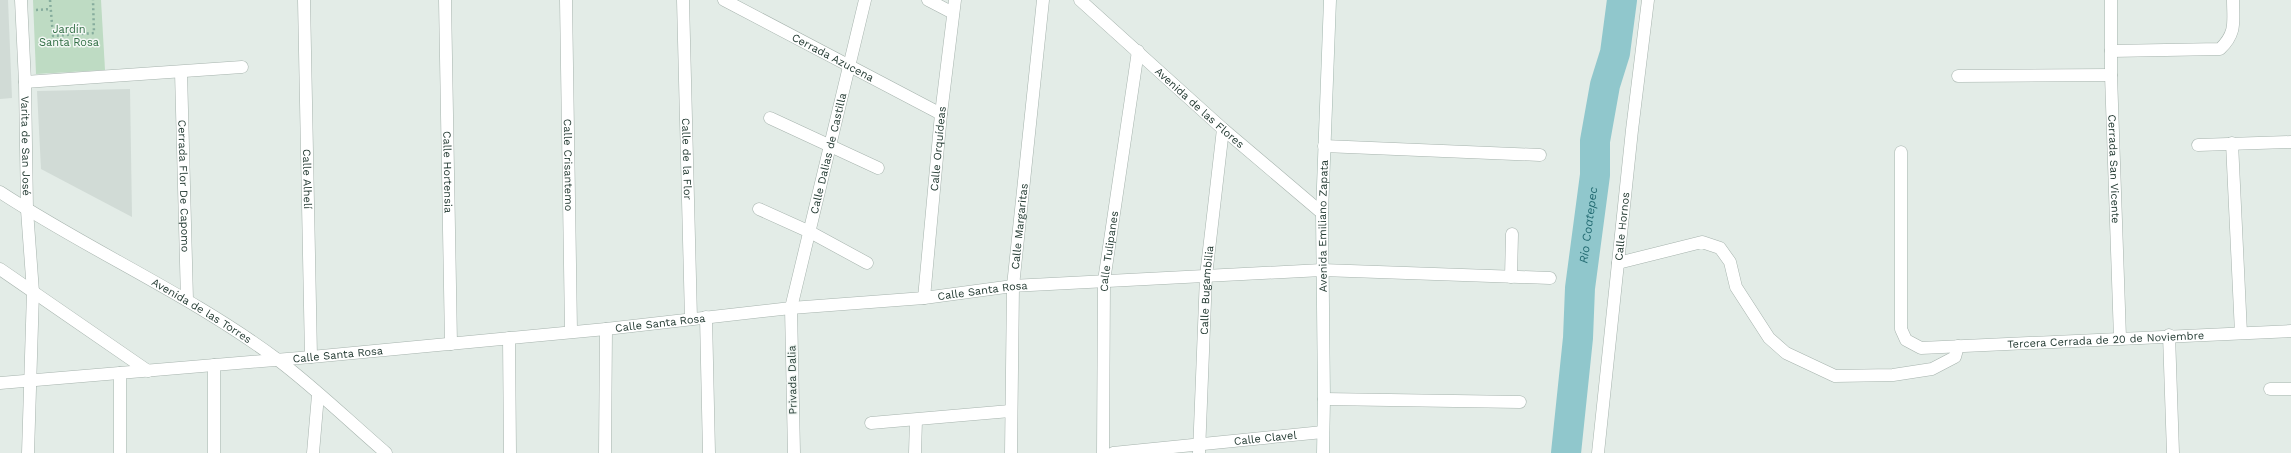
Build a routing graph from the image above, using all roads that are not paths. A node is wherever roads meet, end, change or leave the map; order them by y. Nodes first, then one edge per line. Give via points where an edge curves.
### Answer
1 (21, 0) edge
2 (304, 0) edge
3 (445, 0) edge
4 (566, 0) edge
5 (683, 0) edge
6 (724, 0) edge
7 (865, 0) edge
8 (928, 0) edge
9 (955, 0) edge
10 (1043, 0) edge
11 (1080, 0) edge
12 (1330, 0) edge
13 (1648, 0) edge
14 (2110, 0) edge
15 (2233, 0) edge
16 (953, 13) junction
17 (1138, 51) junction
18 (2110, 51) junction
19 (850, 66) junction
20 (242, 67) dead end
21 (181, 72) junction
22 (2111, 75) junction
23 (1958, 76) dead end
24 (25, 82) junction
25 (941, 114) junction
26 (770, 118) dead end
27 (1222, 129) junction
28 (2291, 142) edge
29 (2232, 143) junction
30 (830, 145) junction
31 (2198, 145) dead end
32 (1324, 146) junction
33 (1901, 152) dead end
34 (1540, 155) dead end
35 (878, 168) dead end
36 (0, 192) edge
37 (759, 209) dead end
38 (27, 210) junction
39 (1322, 213) junction
40 (810, 232) junction
41 (1512, 234) dead end
42 (867, 263) dead end
43 (1618, 263) junction
44 (0, 269) edge
45 (1322, 270) junction
46 (1206, 276) junction
47 (1511, 277) junction
48 (1550, 278) dead end
49 (1104, 281) junction
50 (1013, 286) junction
51 (33, 292) junction
52 (924, 298) junction
53 (187, 300) junction
54 (791, 308) junction
55 (706, 317) junction
56 (691, 319) junction
57 (606, 329) junction
58 (571, 331) junction
59 (2291, 331) edge
60 (2241, 333) junction
61 (2169, 335) junction
62 (509, 338) junction
63 (2120, 338) junction
64 (451, 344) junction
65 (1958, 346) junction
66 (311, 357) junction
67 (278, 360) junction
68 (214, 365) junction
69 (148, 371) junction
70 (120, 373) junction
71 (30, 381) junction
72 (0, 383) edge
73 (2270, 389) dead end
74 (2291, 389) edge
75 (318, 395) junction
76 (1324, 399) junction
77 (1520, 402) dead end
78 (1010, 411) junction
79 (916, 420) junction
80 (870, 423) dead end
81 (1323, 432) junction
82 (1199, 449) edge
83 (28, 453) edge
84 (120, 453) edge
85 (214, 453) edge
86 (313, 453) edge
87 (386, 453) edge
88 (510, 453) edge
89 (605, 453) edge
90 (709, 453) edge
91 (794, 453) edge
92 (915, 453) edge
93 (1011, 453) edge
94 (1103, 453) edge
95 (1113, 453) edge
96 (1323, 453) edge
97 (1598, 453) edge
98 (2174, 453) edge

1 - 24 street, Varita de San José
2 - 66 street, Calle Alhelí
3 - 64 street, Calle Hortensia
4 - 58 street, Calle Crisantemo
5 - 56 street, Calle de la Flor
6 - 19 street, Cerrada Azucena
7 - 19 street, Calle Dalias de Castilla
8 - 16 street
9 - 16 street, Calle Orquídeas
10 - 50 street, Calle Margaritas
11 - 17 street, Avenida de las Flores
12 - 32 street, Avenida Emiliano Zapata
13 - 43 street, Calle Hornos
14 - 18 street, Cerrada San Vicente
15 - 18 street via 2230,40 2220,49
16 - 25 street, Calle Orquídeas
17 - 27 street, Avenida de las Flores
17 - 49 street, Calle Tulipanes
18 - 22 street, Cerrada San Vicente
19 - 25 street, Cerrada Azucena
19 - 30 street, Calle Dalias de Castilla
20 - 21 street
21 - 24 street
21 - 53 street, Cerrada Flor De Capomo
22 - 23 street
22 - 63 street, Cerrada San Vicente
24 - 38 street, Varita de San José
25 - 52 street, Calle Orquídeas
26 - 30 street
27 - 39 street, Avenida de las Flores
27 - 46 street, Calle Bugambilia
28 - 29 street
29 - 31 street
29 - 60 street
30 - 35 street
30 - 40 street, Calle Dalias de Castilla
32 - 34 street
32 - 39 street, Avenida Emiliano Zapata
33 - 65 street, Tercera Cerrada de 20 de Noviembre via 1901,329 1906,340 1921,348
36 - 38 street, Avenida de las Torres
37 - 40 street
38 - 51 street, Varita de San José
38 - 53 street, Avenida de las Torres
39 - 45 street, Avenida Emiliano Zapata
40 - 42 street
40 - 54 street, Calle Dalias de Castilla
41 - 47 street
43 - 65 street via 1702,242 1720,248 1730,262 1736,287 1769,338 1786,353 1835,376 1893,375 1932,369 1955,357
43 - 97 street, Calle Hornos
44 - 51 street
45 - 46 street, Calle Santa Rosa
45 - 47 street, Calle Santa Rosa
45 - 76 street, Avenida Emiliano Zapata
46 - 49 street, Calle Santa Rosa
46 - 82 street, Calle Bugambilia
47 - 48 street, Calle Santa Rosa
49 - 50 street, Calle Santa Rosa
49 - 94 street, Calle Tulipanes
50 - 52 street, Calle Santa Rosa
50 - 78 street, Calle Margaritas
51 - 69 street
51 - 71 street, Varita de San José
52 - 54 street, Calle Santa Rosa
53 - 67 street, Avenida de las Torres
54 - 55 street, Calle Santa Rosa
54 - 91 street, Privada Dalia
55 - 56 street, Calle Santa Rosa
55 - 90 street
56 - 57 street, Calle Santa Rosa
57 - 58 street, Calle Santa Rosa
57 - 89 street
58 - 62 street, Calle Santa Rosa
59 - 60 street, Tercera Cerrada de 20 de Noviembre
60 - 61 street, Tercera Cerrada de 20 de Noviembre
61 - 63 street, Tercera Cerrada de 20 de Noviembre
61 - 98 street
62 - 64 street, Calle Santa Rosa
62 - 88 street
63 - 65 street, Tercera Cerrada de 20 de Noviembre
64 - 66 street, Calle Santa Rosa
66 - 67 street, Calle Santa Rosa
67 - 68 street, Calle Santa Rosa
67 - 75 street, Avenida de las Torres
68 - 69 street, Calle Santa Rosa
68 - 85 street
69 - 70 street, Calle Santa Rosa
70 - 71 street, Calle Santa Rosa
70 - 84 street
71 - 72 street, Calle Santa Rosa
71 - 83 street, Varita de San José
73 - 74 street
75 - 86 street
75 - 87 street, Avenida de las Torres
76 - 77 street
76 - 81 street, Avenida Emiliano Zapata
78 - 79 street
78 - 93 street, Calle Margaritas
79 - 80 street
79 - 92 street
81 - 82 street, Calle Clavel
81 - 96 street, Avenida Emiliano Zapata
82 - 95 street, Calle Clavel

